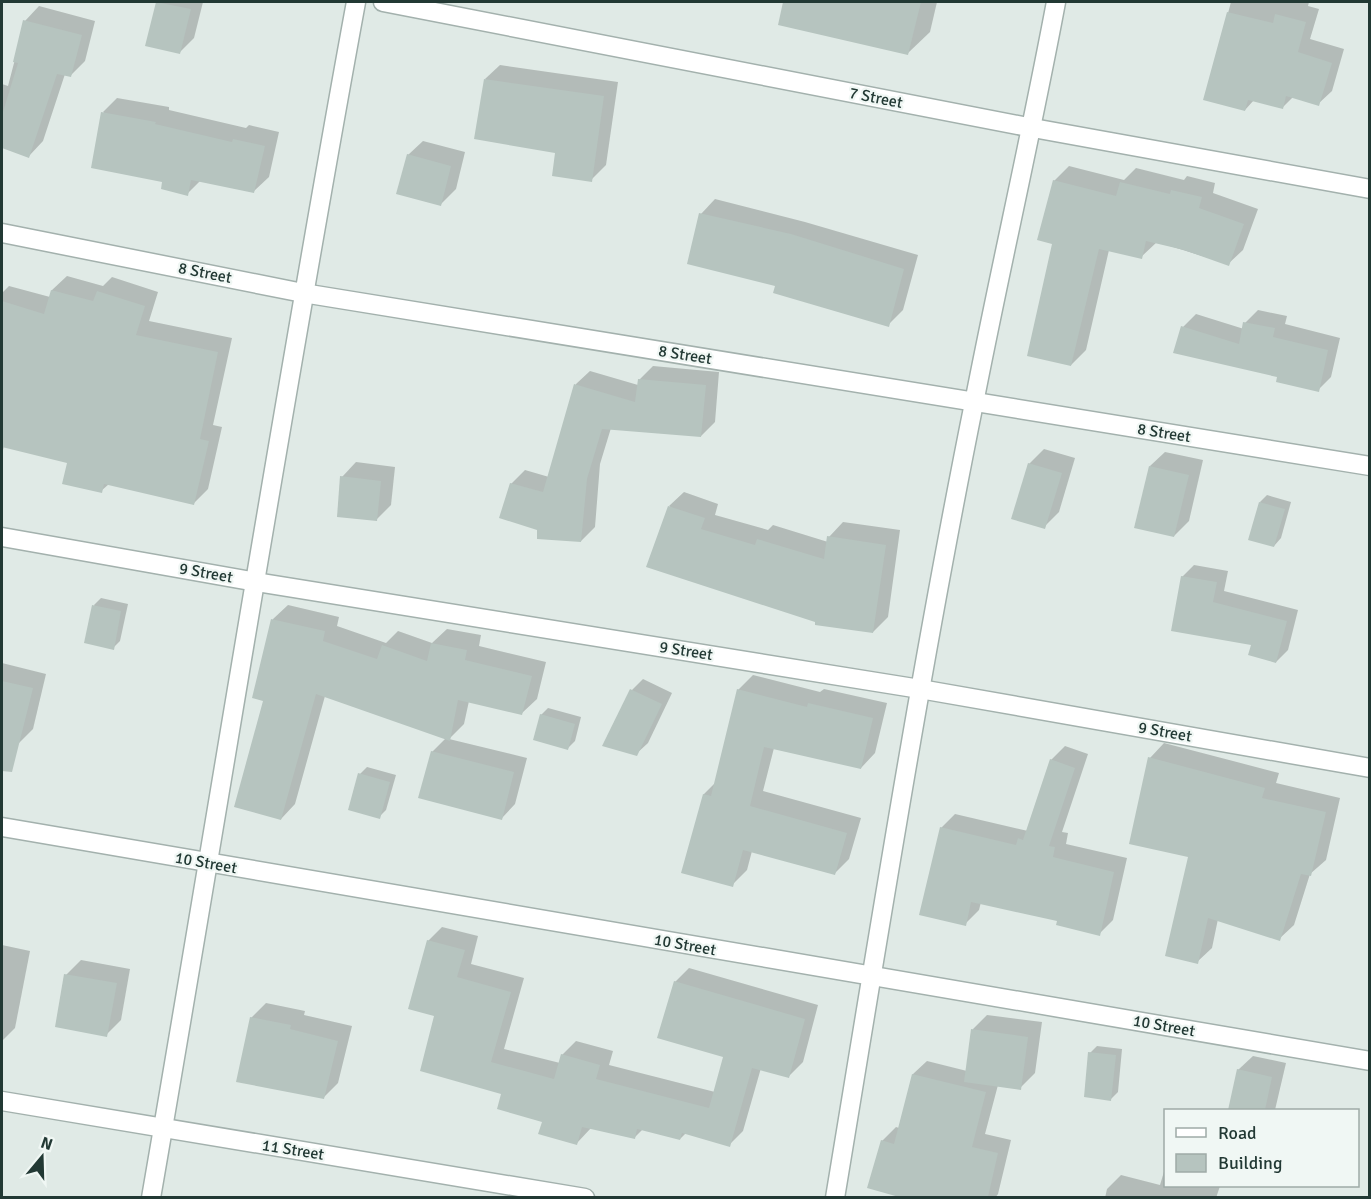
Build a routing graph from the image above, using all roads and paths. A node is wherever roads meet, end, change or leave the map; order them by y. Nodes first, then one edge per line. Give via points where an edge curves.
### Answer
1 (356, 2) edge
2 (383, 2) edge
3 (1056, 2) edge
4 (1033, 128) junction
5 (1370, 189) edge
6 (2, 233) edge
7 (303, 292) junction
8 (974, 402) junction
9 (1370, 466) edge
10 (2, 537) edge
11 (256, 582) junction
12 (920, 689) junction
13 (1370, 768) edge
14 (2, 827) edge
15 (208, 863) junction
16 (871, 977) junction
17 (1370, 1061) edge
18 (2, 1101) edge
19 (163, 1128) junction
20 (151, 1197) edge
21 (585, 1197) edge
22 (835, 1197) edge

1 - 7 street
2 - 4 street, 7 Street
3 - 4 street
4 - 5 street, 7 Street
4 - 8 street
6 - 7 street, 8 Street
7 - 8 street, 8 Street
7 - 11 street
8 - 9 street, 8 Street
8 - 12 street
10 - 11 street, 9 Street
11 - 12 street, 9 Street
11 - 15 street
12 - 13 street, 9 Street
12 - 16 street
14 - 15 street, 10 Street
15 - 16 street, 10 Street
15 - 19 street
16 - 17 street, 10 Street
16 - 22 street
18 - 19 street, 11 Street
19 - 20 street
19 - 21 street, 11 Street

